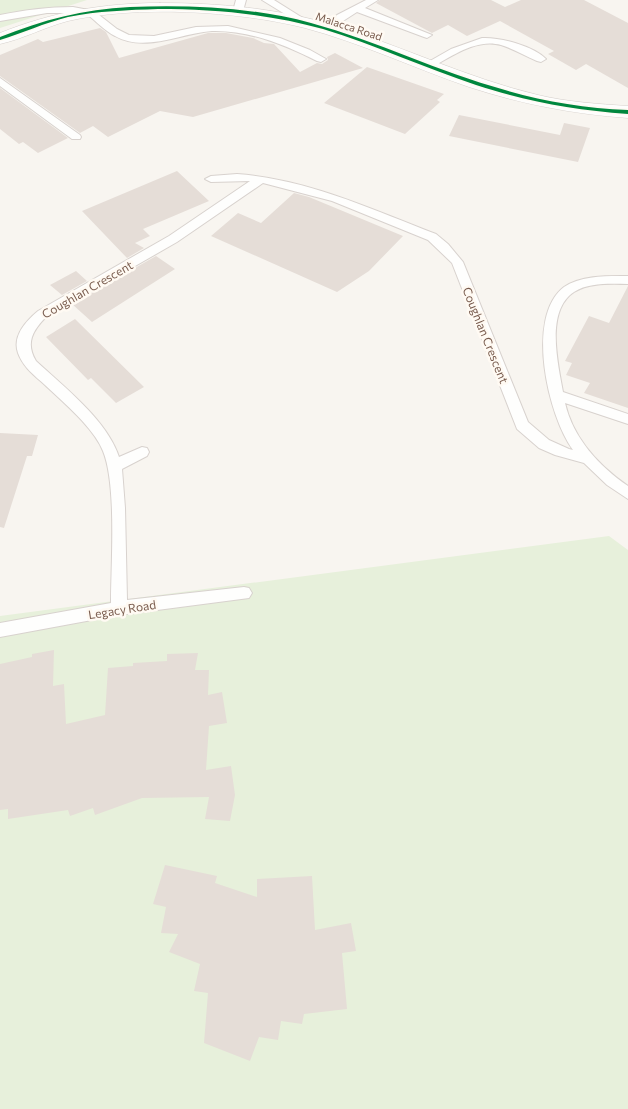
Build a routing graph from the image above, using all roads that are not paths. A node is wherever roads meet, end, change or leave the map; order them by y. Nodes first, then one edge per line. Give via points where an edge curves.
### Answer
1 (267, 0) edge
2 (374, 0) edge
3 (239, 5) edge
4 (356, 8) junction
5 (89, 12) junction
6 (0, 18) edge
7 (318, 27) junction
8 (427, 35) dead end
9 (0, 40) edge
10 (321, 59) dead end
11 (541, 59) dead end
12 (428, 65) junction
13 (0, 81) edge
14 (628, 112) edge
15 (76, 137) dead end
16 (261, 179) junction
17 (211, 180) dead end
18 (628, 280) edge
19 (557, 395) junction
20 (628, 419) edge
21 (142, 452) dead end
22 (589, 459) junction
23 (115, 466) junction
24 (628, 493) edge
25 (244, 593) dead end
26 (119, 608) junction
27 (0, 630) edge

1 - 7 lane
2 - 4 lane
3 - 5 street, Malacca Road
3 - 7 street, Malacca Road
4 - 7 lane
4 - 8 lane
5 - 6 lane via 63,10
5 - 9 street, Malacca Road via 44,23
5 - 10 lane via 111,30 128,38 147,39 227,29 278,39
7 - 12 street, Malacca Road
11 - 12 lane via 503,43 484,41 460,48
12 - 14 street, Malacca Road via 526,98 558,105
13 - 15 lane
16 - 17 lane, Coughlan Crescent
16 - 22 lane, Coughlan Crescent via 336,199 432,237 444,247 457,262 468,287 522,425 532,438 544,445
16 - 23 lane, Coughlan Crescent via 173,239 42,314 30,325 25,335 24,352 31,364 97,430 109,448
18 - 19 lane via 602,278 572,287 556,301 550,327
19 - 20 lane
19 - 22 lane via 567,431
21 - 23 lane
22 - 24 lane via 610,482
23 - 26 lane, Coughlan Crescent
25 - 26 lane, Legacy Road
26 - 27 lane, Legacy Road

